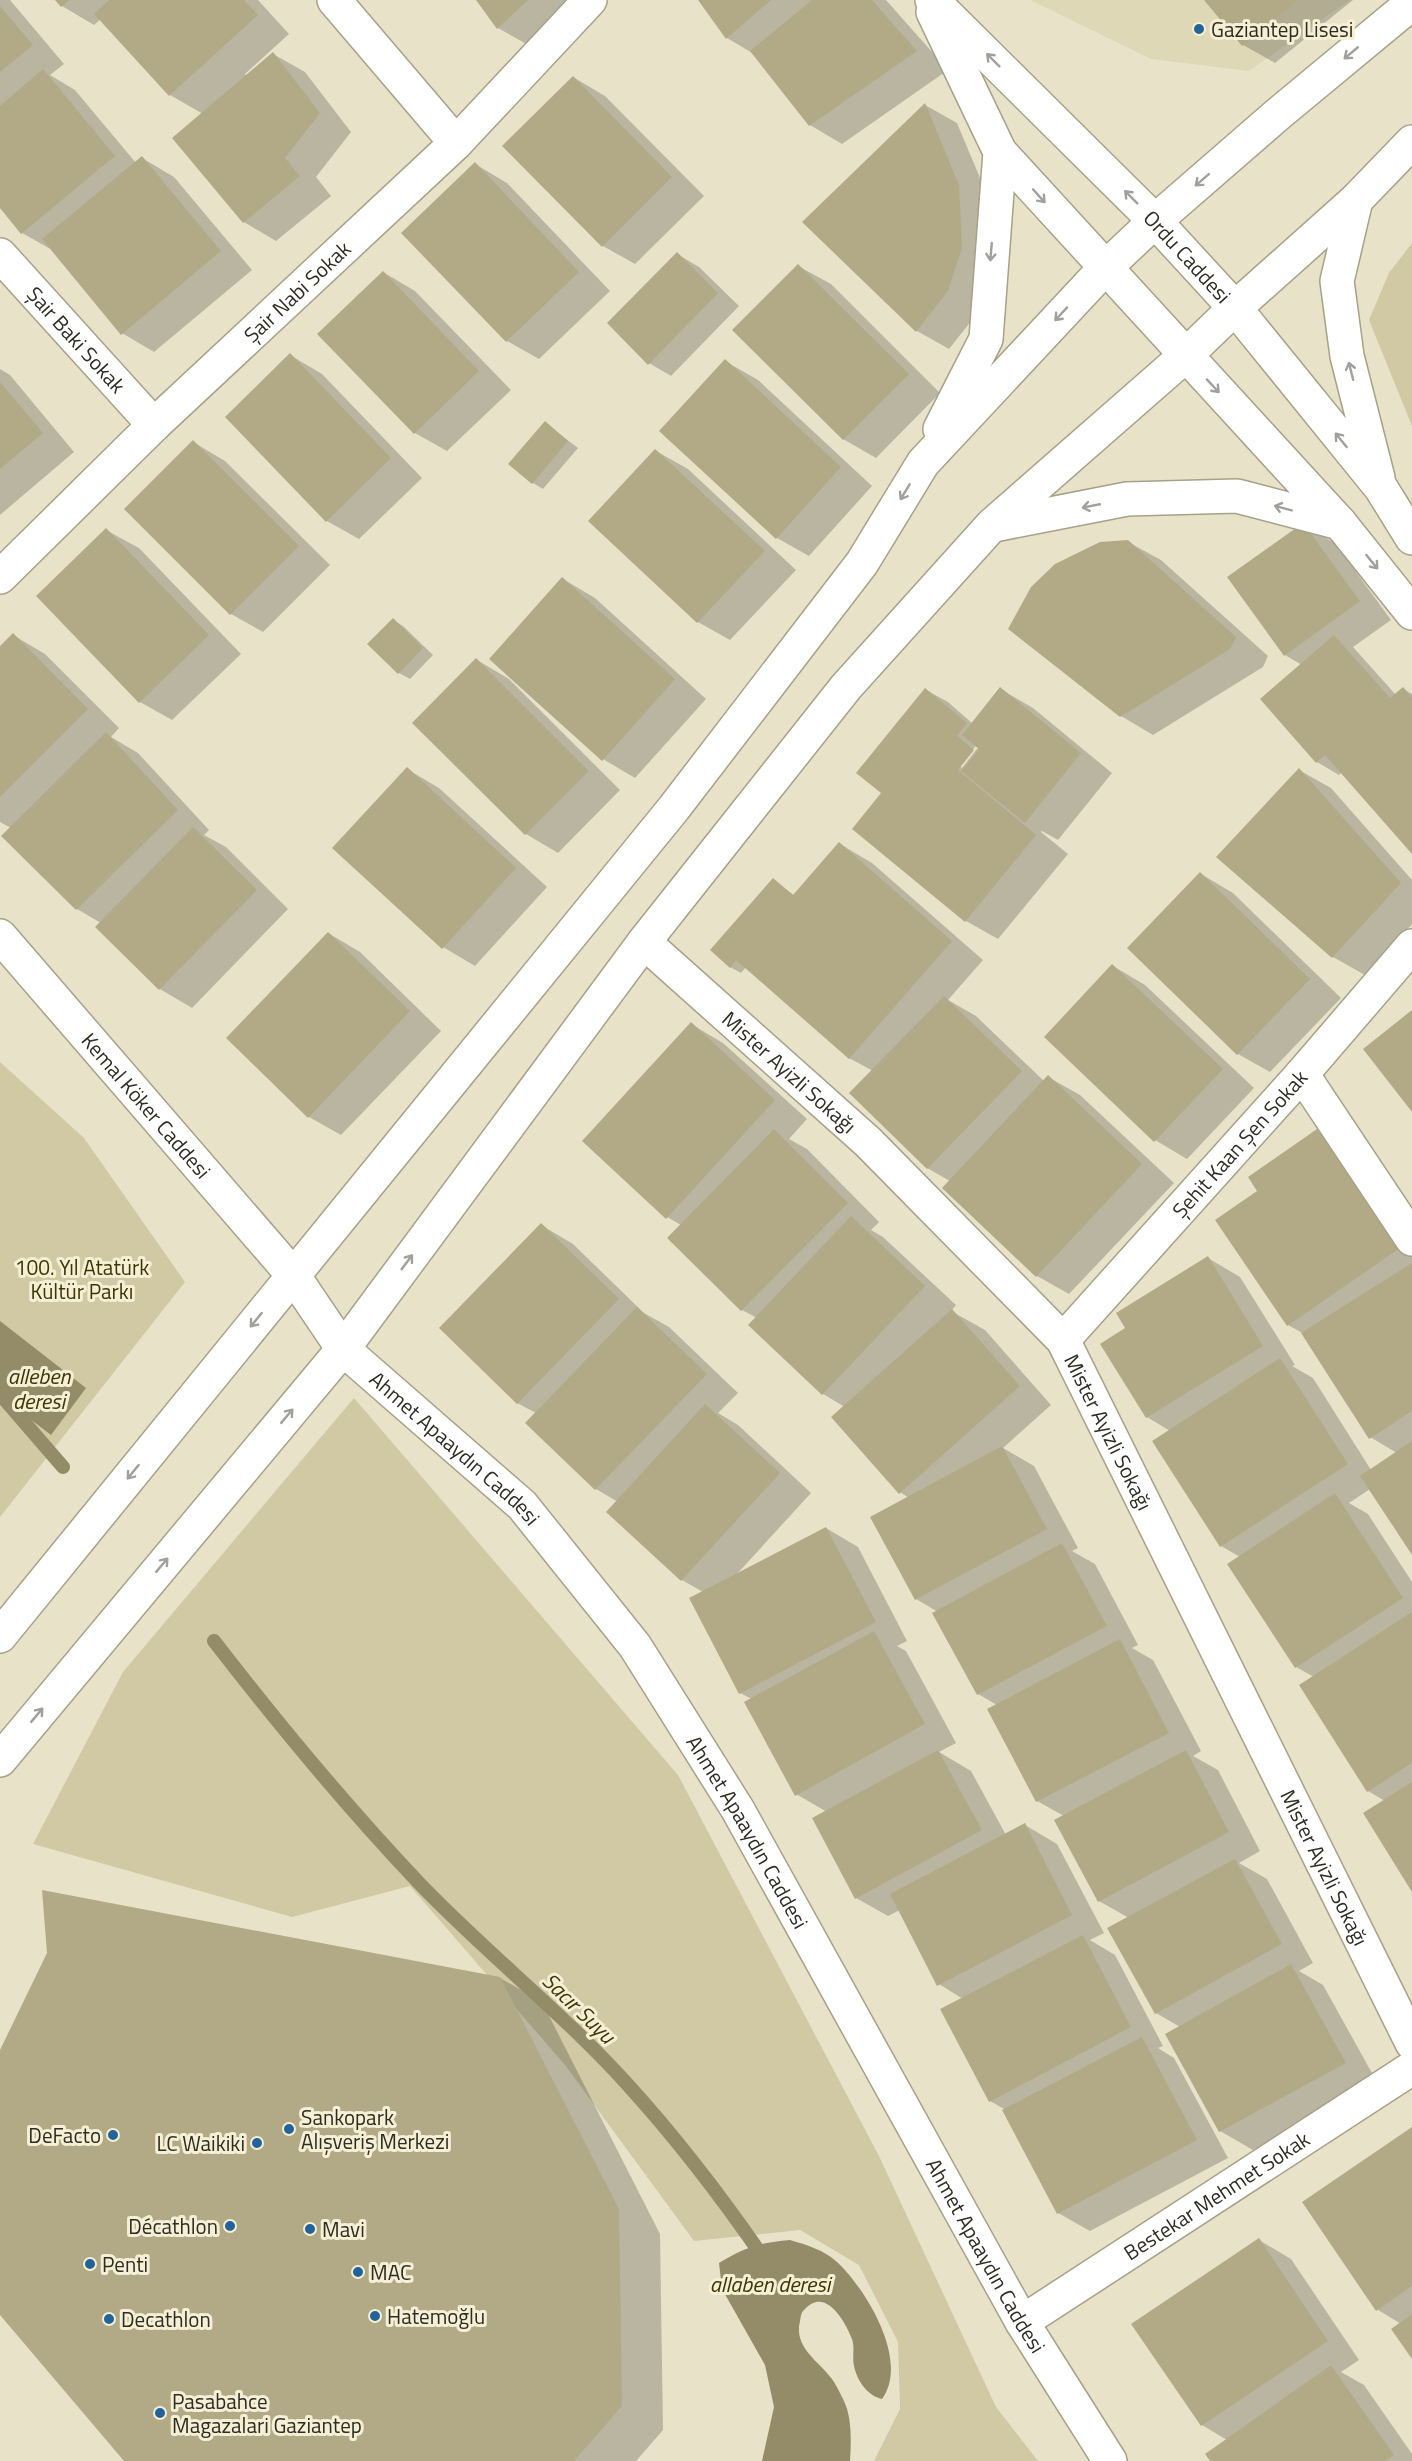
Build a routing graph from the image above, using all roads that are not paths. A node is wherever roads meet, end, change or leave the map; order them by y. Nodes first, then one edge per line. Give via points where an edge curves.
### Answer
1 (334, 0) edge
2 (590, 0) edge
3 (929, 0) edge
4 (1412, 3) edge
5 (1412, 142) edge
6 (456, 143) junction
7 (1000, 152) junction
8 (1356, 200) junction
9 (1155, 221) junction
10 (0, 255) edge
11 (1105, 268) junction
12 (1235, 308) junction
13 (1185, 356) junction
14 (154, 425) junction
15 (923, 463) junction
16 (1381, 488) junction
17 (1340, 523) junction
18 (992, 525) junction
19 (1412, 538) edge
20 (0, 577) edge
21 (1412, 613) edge
22 (0, 936) edge
23 (644, 942) junction
24 (1412, 946) edge
25 (1302, 1074) junction
26 (1412, 1239) edge
27 (293, 1275) junction
28 (1063, 1340) junction
29 (343, 1349) junction
30 (0, 1636) edge
31 (0, 1760) edge
32 (1412, 2043) edge
33 (1412, 2068) edge
34 (1022, 2322) junction
35 (1110, 2461) edge

1 - 6 main road
2 - 6 main road, Şair Nabi Sokak
3 - 7 main road
9 -> 3 main road, Ordu Caddesi
4 -> 9 main road
5 - 8 main road
6 - 14 main road, Şair Nabi Sokak
7 -> 11 main road
7 -> 15 main road via 986,339
8 - 12 main road
16 -> 8 main road via 1347,356 1337,281
9 - 11 main road
9 - 12 main road, Ordu Caddesi
10 - 14 main road, Şair Baki Sokak
11 - 13 main road
11 -> 15 main road
12 - 13 main road
16 -> 12 main road, Ordu Caddesi
13 -> 17 main road
13 - 18 main road
14 - 20 main road, Şair Nabi Sokak
15 -> 27 main road via 862,563 674,808
16 - 19 main road, Ordu Caddesi
17 -> 18 main road via 1237,496 1127,500
17 -> 21 main road
18 - 23 main road via 846,687
22 - 27 main road, Kemal Köker Caddesi
23 - 28 main road, Mister Ayizli Sokağı via 868,1142
29 -> 23 main road
24 - 25 main road, Şehit Kaan Şen Sokak
25 - 26 main road
25 - 28 main road, Şehit Kaan Şen Sokak
27 - 29 main road, Ahmet Apaaydın Caddesi
27 -> 30 main road
28 - 32 main road, Mister Ayizli Sokağı
31 -> 29 main road
29 - 34 main road, Ahmet Apaaydın Caddesi via 522,1505 635,1646 738,1810
33 - 34 main road, Bestekar Mehmet Sokak
34 - 35 main road, Ahmet Apaaydın Caddesi

